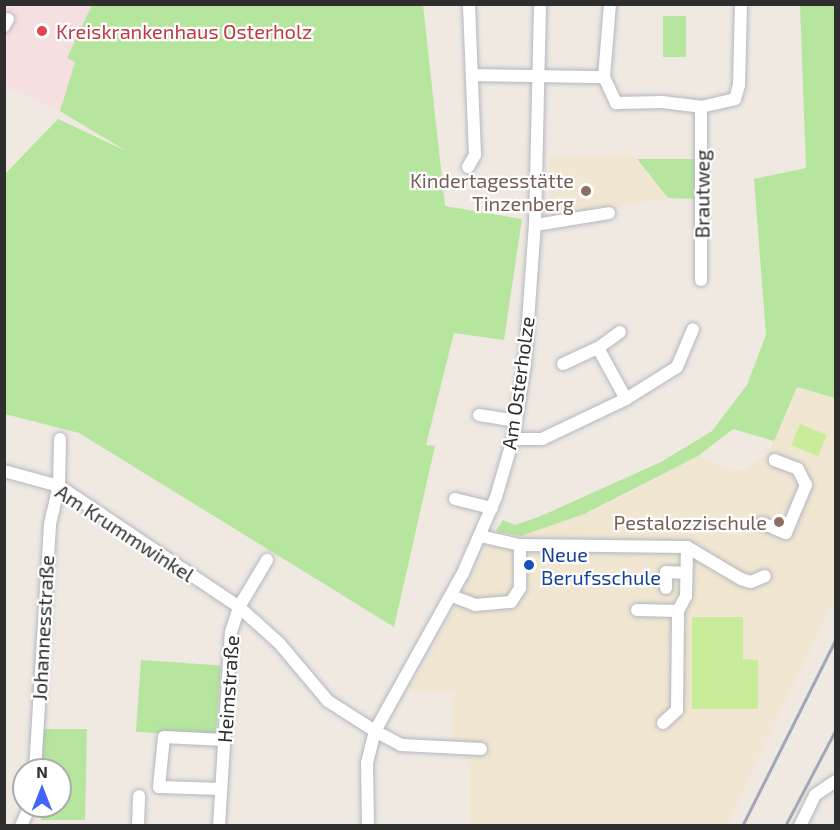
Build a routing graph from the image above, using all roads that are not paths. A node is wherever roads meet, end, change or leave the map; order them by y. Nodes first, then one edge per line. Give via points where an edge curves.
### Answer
1 (469, 4) edge
2 (540, 4) edge
3 (610, 4) edge
4 (741, 4) edge
5 (472, 75) junction
6 (540, 77) junction
7 (604, 77) junction
8 (701, 107) junction
9 (468, 167) dead end
10 (609, 213) dead end
11 (535, 225) junction
12 (701, 280) dead end
13 (693, 329) dead end
14 (620, 332) dead end
15 (598, 348) junction
16 (563, 364) dead end
17 (626, 399) junction
18 (479, 415) dead end
19 (516, 421) junction
20 (60, 439) dead end
21 (513, 439) junction
22 (775, 460) dead end
23 (4, 471) edge
24 (58, 486) junction
25 (455, 499) dead end
26 (492, 508) junction
27 (762, 523) dead end
28 (480, 536) junction
29 (520, 545) junction
30 (687, 547) junction
31 (267, 560) dead end
32 (686, 573) junction
33 (765, 576) dead end
34 (666, 588) dead end
35 (452, 596) junction
36 (239, 608) junction
37 (637, 610) dead end
38 (678, 611) junction
39 (663, 723) dead end
40 (375, 731) junction
41 (224, 740) junction
42 (481, 749) dead end
43 (36, 758) edge
44 (836, 781) edge
45 (221, 789) junction
46 (139, 796) dead end
47 (138, 825) edge
48 (219, 825) edge
49 (368, 825) edge
50 (800, 825) edge

1 - 5 street
2 - 6 street, Am Osterholze
3 - 7 street
4 - 8 street via 739,85 735,99
5 - 6 street
5 - 9 street via 475,155
6 - 7 street
6 - 11 street, Am Osterholze
7 - 8 street via 616,104 662,102
8 - 12 street, Brautweg
10 - 11 street
11 - 19 street, Am Osterholze via 525,363
13 - 17 street via 677,367
14 - 15 street
15 - 16 street
15 - 17 street
17 - 21 street via 542,439
18 - 19 street
19 - 21 street, Am Osterholze
20 - 24 street, Johannesstraße
21 - 26 street, Am Osterholze
22 - 27 street via 798,469 806,485 786,533
23 - 24 street, Am Krummwinkel
24 - 36 street, Am Krummwinkel
24 - 43 street, Johannesstraße via 50,524
25 - 26 street
26 - 28 street, Am Osterholze
28 - 29 street
28 - 35 street, Am Osterholze
29 - 30 street
29 - 35 street via 520,588 511,602 475,605
30 - 32 street
30 - 33 street via 741,579 751,582
31 - 36 street, Heimstraße
32 - 34 street via 666,573
32 - 38 street via 686,596
35 - 40 street, Am Osterholze
36 - 40 street, Am Krummwinkel via 279,643 328,701
36 - 41 street, Heimstraße via 231,632
37 - 38 street
38 - 39 street via 677,710
40 - 42 street, Am Krummwinkel via 402,745
40 - 49 street, Am Osterholze via 367,763
41 - 45 street, Heimstraße
41 - 45 street via 164,737 159,787
44 - 50 street via 815,795
45 - 48 street, Heimstraße
46 - 47 street

